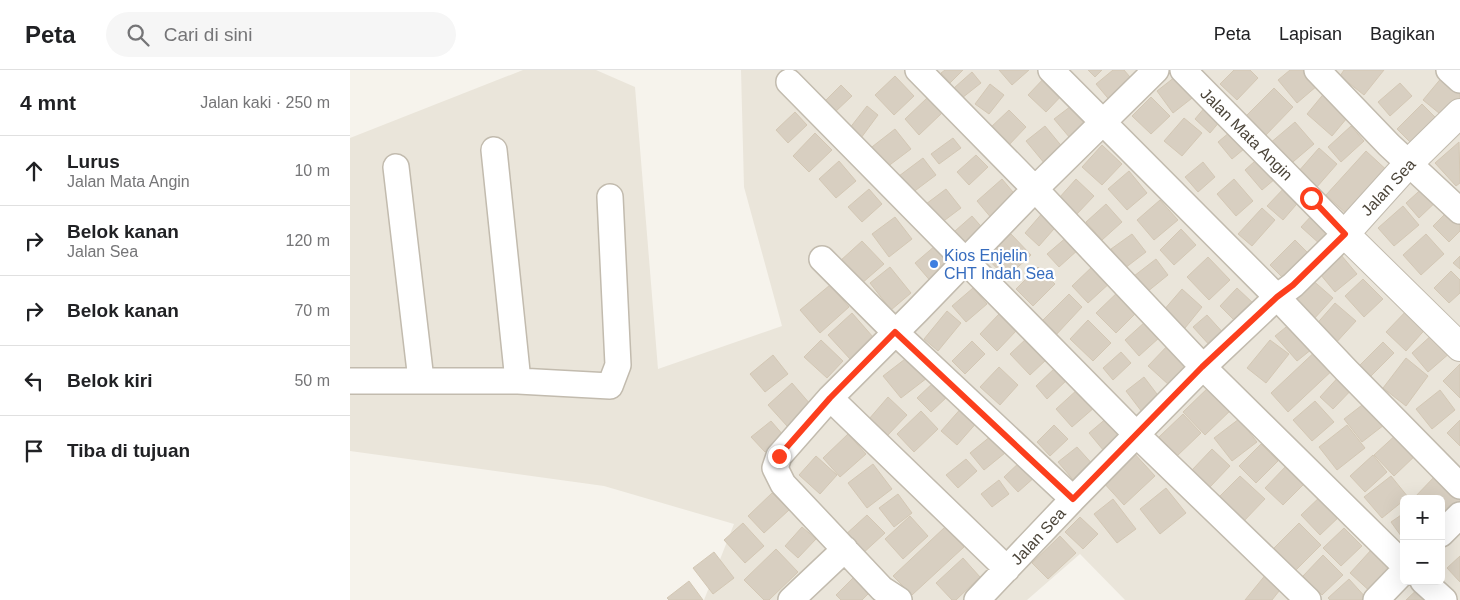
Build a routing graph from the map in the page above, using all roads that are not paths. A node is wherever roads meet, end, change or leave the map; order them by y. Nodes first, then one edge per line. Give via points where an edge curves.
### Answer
1 (918, 70) edge
2 (1051, 70) edge
3 (1156, 70) edge
4 (1183, 70) edge
5 (1318, 70) edge
6 (1449, 70) edge
7 (1460, 80) edge
8 (789, 82) dead end
9 (1460, 113) edge
10 (1102, 122) junction
11 (494, 150) dead end
12 (1409, 163) junction
13 (396, 167) dead end
14 (1035, 189) junction
15 (610, 198) dead end
16 (1460, 211) edge
17 (1345, 234) junction
18 (822, 259) dead end
19 (964, 261) junction
20 (1277, 297) junction
21 (895, 332) junction
22 (1460, 347) edge
23 (1202, 367) junction
24 (421, 380) junction
25 (350, 381) edge
26 (518, 382) junction
27 (830, 398) junction
28 (1137, 435) junction
29 (1460, 486) edge
30 (1073, 499) junction
31 (1460, 516) edge
32 (1445, 530) edge
33 (845, 549) junction
34 (1400, 561) edge
35 (1008, 569) junction
36 (1400, 575) edge
37 (1427, 585) edge
38 (976, 599) edge
39 (792, 600) edge
40 (899, 600) edge
41 (1308, 600) edge
42 (1376, 600) edge
43 (1444, 600) edge

1 - 14 street
2 - 10 street
3 - 10 street
4 - 17 street, Jalan Mata Angin
5 - 12 street
6 - 7 street
8 - 19 street
9 - 12 street, Jalan Sea
10 - 14 street
10 - 20 street
11 - 26 street
12 - 16 street
12 - 17 street, Jalan Sea
13 - 24 street
14 - 19 street
14 - 23 street
15 - 26 street via 618,365 610,386
17 - 20 street, Jalan Sea
17 - 22 street, Jalan Mata Angin
18 - 21 street
19 - 21 street
19 - 28 street
20 - 23 street, Jalan Sea
20 - 29 street
21 - 27 street
21 - 30 street
23 - 28 street, Jalan Sea
23 - 34 street
24 - 25 street
24 - 26 street
27 - 33 street via 779,456 775,468 783,484
27 - 35 street
28 - 30 street, Jalan Sea
28 - 41 street
30 - 35 street, Jalan Sea
31 - 32 street
33 - 39 street
33 - 40 street via 882,589
35 - 38 street, Jalan Sea
36 - 42 street
37 - 43 street

